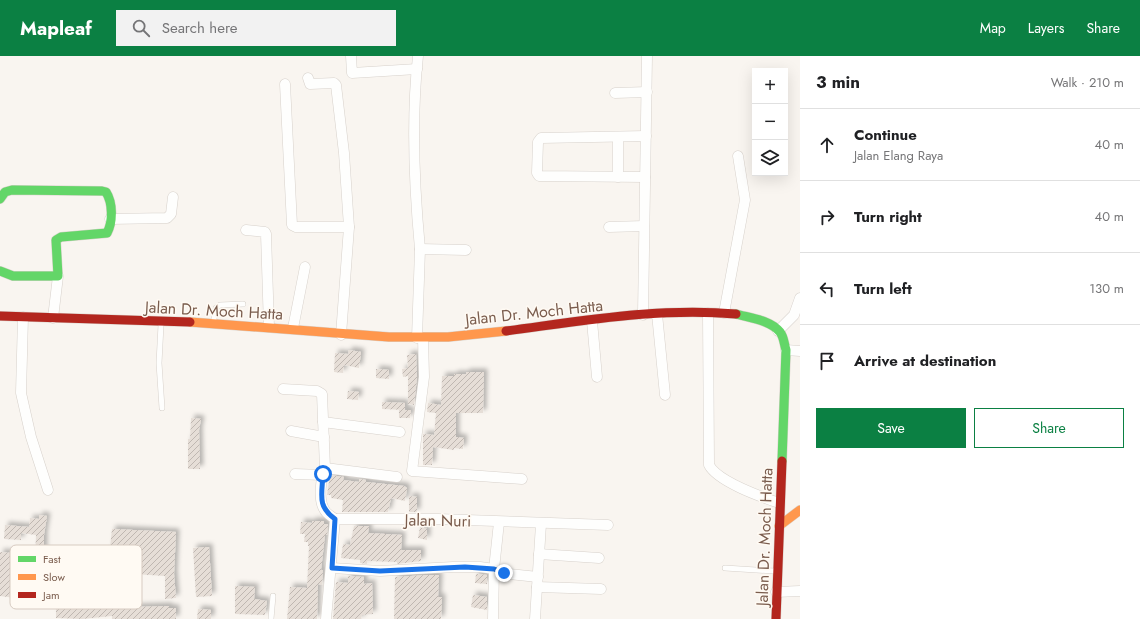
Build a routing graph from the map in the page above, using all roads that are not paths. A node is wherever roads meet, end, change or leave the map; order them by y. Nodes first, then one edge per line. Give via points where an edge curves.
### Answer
1 (351, 56) edge
2 (418, 56) edge
3 (648, 56) edge
4 (417, 69) junction
5 (308, 78) dead end
6 (285, 84) dead end
7 (647, 92) junction
8 (615, 93) dead end
9 (646, 136) junction
10 (618, 137) junction
11 (738, 156) dead end
12 (618, 177) junction
13 (645, 177) junction
14 (173, 197) dead end
15 (0, 199) edge
16 (110, 219) junction
17 (644, 226) junction
18 (349, 227) junction
19 (609, 227) dead end
20 (246, 230) dead end
21 (420, 249) junction
22 (466, 250) dead end
23 (306, 267) dead end
24 (0, 271) edge
25 (58, 276) junction
26 (800, 298) edge
27 (243, 304) dead end
28 (708, 313) junction
29 (724, 313) junction
30 (657, 314) junction
31 (643, 315) junction
32 (0, 316) edge
33 (23, 317) junction
34 (53, 318) junction
35 (592, 321) junction
36 (161, 322) junction
37 (213, 323) junction
38 (269, 327) junction
39 (294, 328) junction
40 (778, 331) junction
41 (341, 335) junction
42 (420, 338) junction
43 (786, 350) junction
44 (800, 351) edge
45 (597, 377) dead end
46 (283, 389) dead end
47 (665, 394) dead end
48 (162, 408) dead end
49 (323, 422) junction
50 (291, 431) dead end
51 (400, 432) dead end
52 (324, 437) junction
53 (324, 471) junction
54 (294, 474) dead end
55 (397, 477) dead end
56 (522, 479) dead end
57 (48, 490) dead end
58 (779, 503) junction
59 (800, 510) edge
60 (335, 519) junction
61 (499, 522) junction
62 (541, 524) junction
63 (608, 526) dead end
64 (779, 526) junction
65 (539, 554) junction
66 (599, 558) dead end
67 (332, 568) junction
68 (725, 568) dead end
69 (494, 569) junction
70 (777, 571) junction
71 (538, 577) junction
72 (538, 588) junction
73 (601, 589) dead end
74 (800, 591) edge
75 (776, 592) junction
76 (273, 596) dead end
77 (271, 619) edge
78 (326, 619) edge
79 (493, 619) edge
80 (535, 619) edge
81 (776, 619) edge

1 - 4 street via 352,73
2 - 4 street
3 - 7 street
4 - 21 street via 414,170
5 - 18 street via 310,84 336,84
6 - 18 street via 292,225
7 - 8 street
7 - 9 street
9 - 10 street
9 - 13 street
10 - 12 street
10 - 12 street via 540,139 537,173 539,176
11 - 29 street via 745,191 744,214
12 - 13 street
13 - 17 street
14 - 16 street via 171,214 167,218
15 - 16 main road via 5,192 12,190 102,191 110,196
16 - 25 main road via 107,233 61,237 56,240
17 - 19 street
17 - 31 street
18 - 41 street
20 - 38 street via 266,234
21 - 22 street
21 - 42 street
23 - 39 street
24 - 25 main road via 13,276
25 - 34 street
26 - 40 street via 794,315
27 - 37 lane via 217,306
28 - 29 main road, Jalan Dr. Moch Hatta
28 - 30 main road, Jalan Dr. Moch Hatta
28 - 58 street via 709,465 715,473 748,492
29 - 40 main road, Jalan Dr. Moch Hatta via 758,320
30 - 31 main road, Jalan Dr. Moch Hatta
30 - 47 street
31 - 35 main road, Jalan Dr. Moch Hatta
32 - 33 main road, Jalan Dr. Moch Hatta
33 - 34 main road, Jalan Dr. Moch Hatta
33 - 57 street via 20,393
34 - 36 main road, Jalan Dr. Moch Hatta
35 - 42 main road, Jalan Dr. Moch Hatta
35 - 45 street
36 - 37 main road, Jalan Dr. Moch Hatta
36 - 48 lane via 159,363
37 - 38 main road, Jalan Dr. Moch Hatta
38 - 39 main road, Jalan Dr. Moch Hatta
39 - 41 main road, Jalan Dr. Moch Hatta
40 - 43 main road, Jalan Dr. Moch Hatta
41 - 42 main road, Jalan Dr. Moch Hatta
42 - 56 street via 424,377 412,471
43 - 44 street
43 - 58 main road, Jalan Dr. Moch Hatta
46 - 49 street via 320,393
49 - 51 street
49 - 52 street
50 - 52 street
52 - 53 street
53 - 54 street
53 - 55 street
53 - 60 street via 323,507
58 - 64 main road, Jalan Dr. Moch Hatta
59 - 64 main road
60 - 61 street, Jalan Nuri
60 - 67 street
61 - 62 street, Jalan Nuri
61 - 69 street
62 - 63 street, Jalan Nuri
62 - 65 street
64 - 70 main road, Jalan Dr. Moch Hatta
65 - 66 street
65 - 71 street
67 - 69 street via 380,571 453,567
67 - 78 street
68 - 70 lane
69 - 71 street via 508,574
69 - 79 street
70 - 75 main road, Jalan Dr. Moch Hatta
71 - 72 street
72 - 73 street
72 - 80 street
74 - 75 street
75 - 81 main road, Jalan Dr. Moch Hatta
76 - 77 lane

